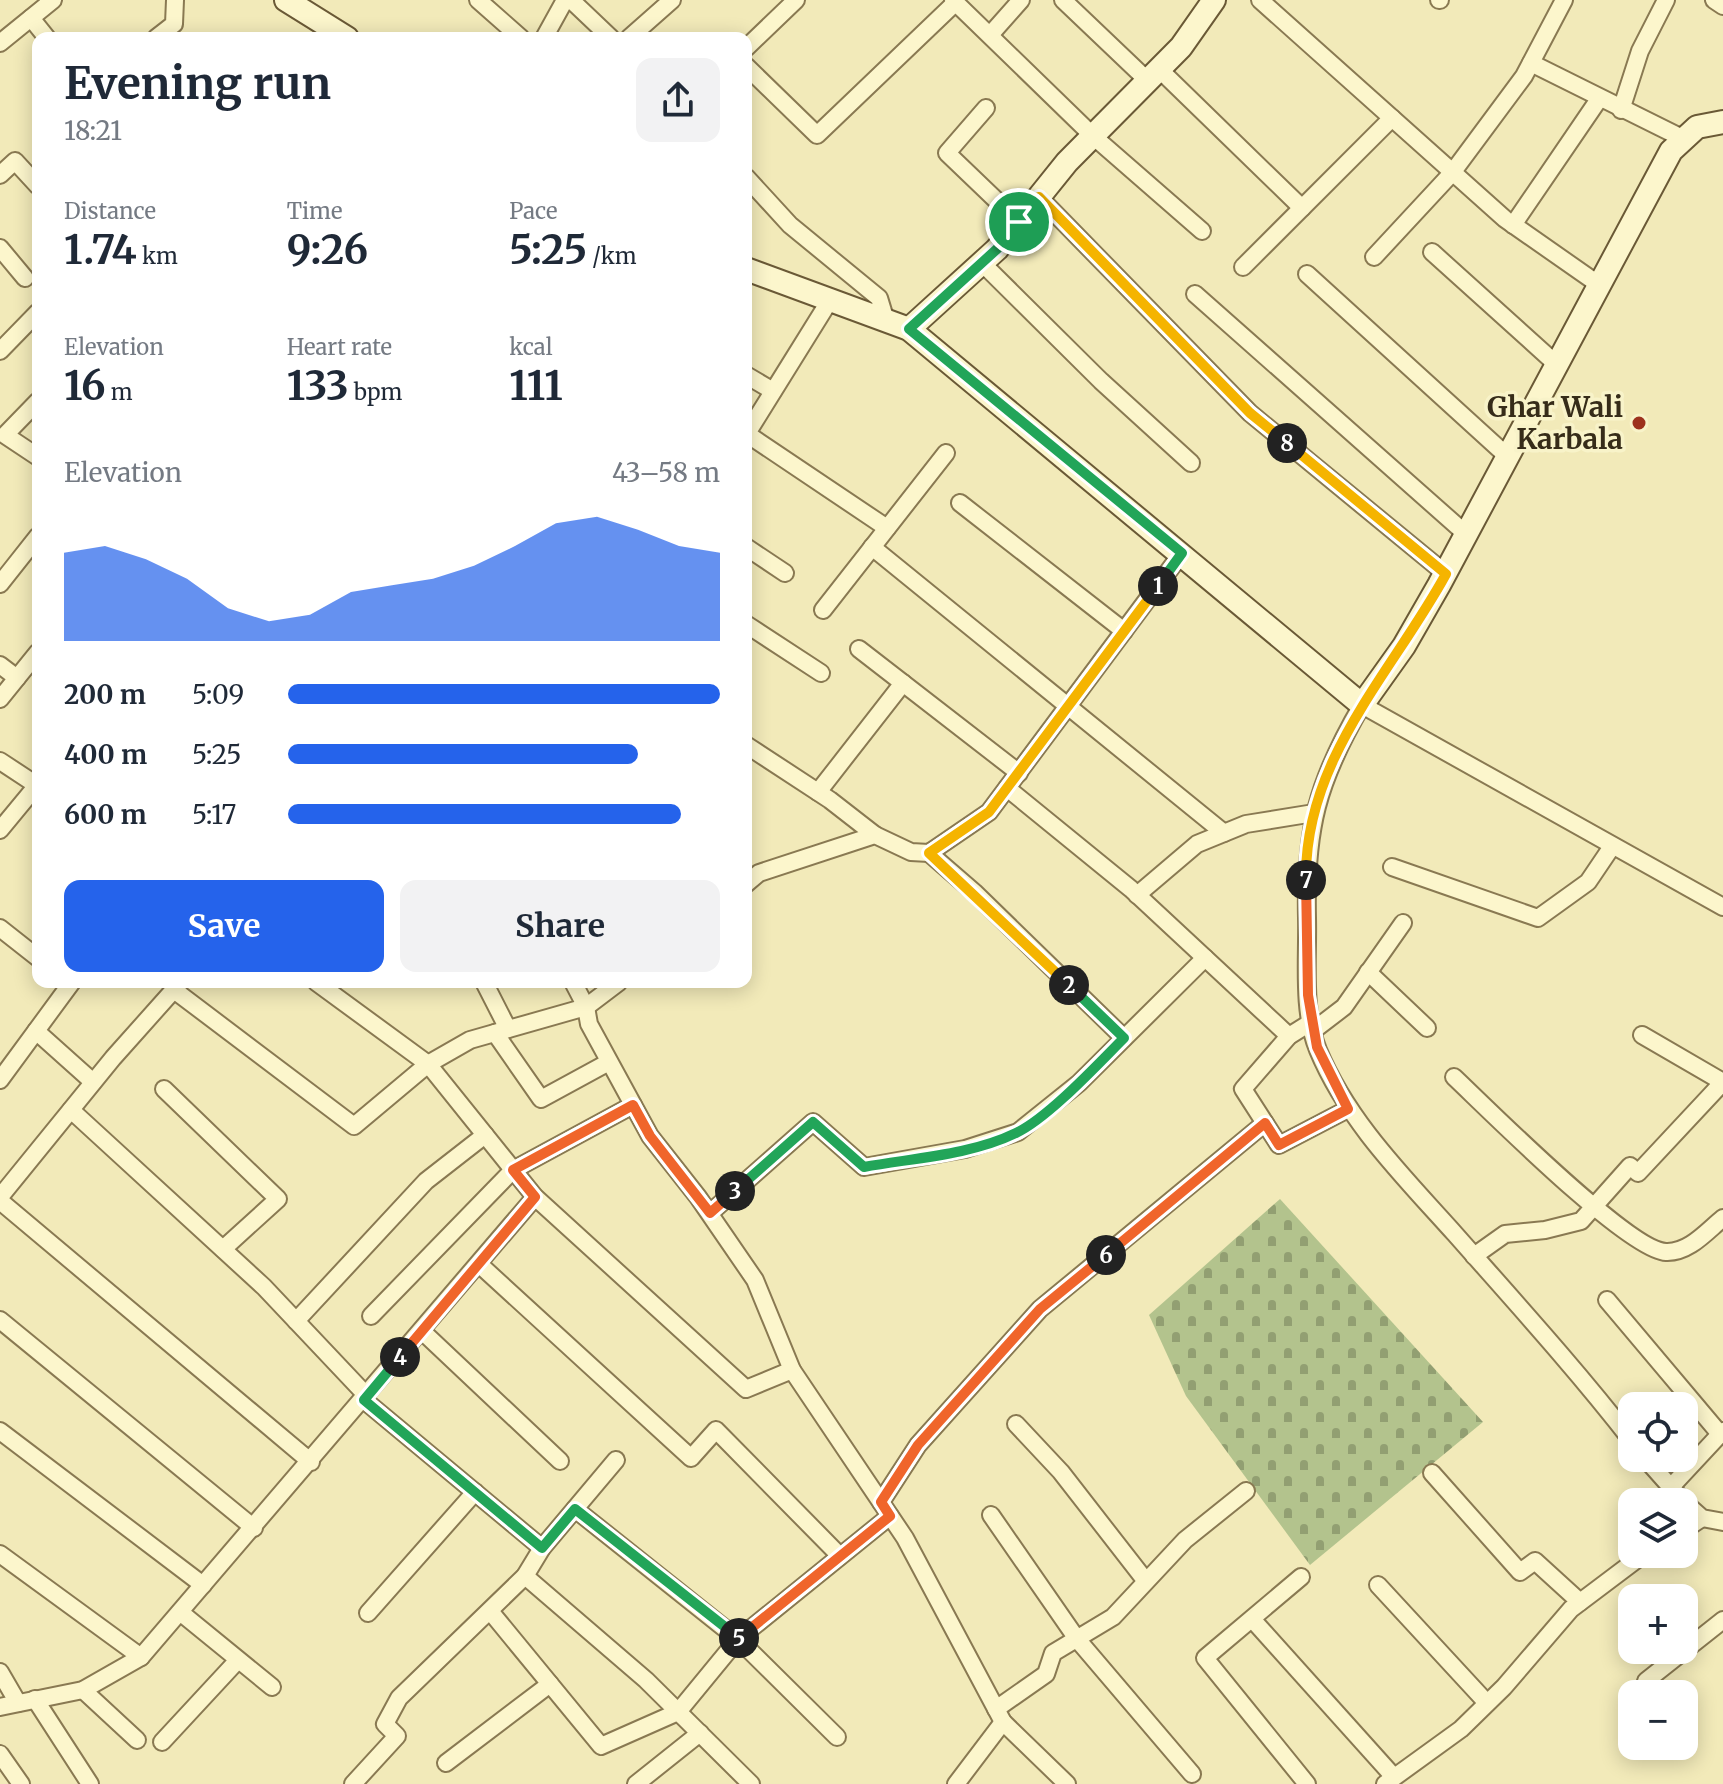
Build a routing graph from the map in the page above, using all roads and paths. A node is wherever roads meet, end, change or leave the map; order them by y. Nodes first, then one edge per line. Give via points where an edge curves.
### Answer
1 (53, 0) edge
2 (175, 0) edge
3 (286, 0) edge
4 (478, 0) edge
5 (568, 0) edge
6 (672, 0) edge
7 (796, 0) edge
8 (1021, 0) edge
9 (1063, 0) edge
10 (1214, 0) edge
11 (1260, 0) edge
12 (1564, 0) edge
13 (1666, 0) edge
14 (1714, 0) edge
15 (954, 1) edge
16 (1723, 6) edge
17 (31, 18) junction
18 (42, 32) edge
19 (164, 32) edge
20 (337, 32) edge
21 (514, 32) edge
22 (548, 32) edge
23 (604, 32) edge
24 (636, 32) edge
25 (990, 35) junction
26 (1, 39) edge
27 (752, 42) edge
28 (1531, 63) junction
29 (752, 72) edge
30 (1153, 75) junction
31 (1599, 99) junction
32 (986, 108) dead end
33 (1621, 110) junction
34 (1392, 118) junction
35 (1723, 122) edge
36 (1093, 136) junction
37 (1684, 139) junction
38 (1452, 173) junction
39 (0, 175) edge
40 (32, 179) edge
41 (752, 184) edge
42 (1039, 197) junction
43 (1302, 208) junction
44 (1019, 222) junction
45 (1513, 225) junction
46 (1202, 231) dead end
47 (0, 248) edge
48 (1432, 252) dead end
49 (1374, 257) dead end
50 (982, 263) junction
51 (1243, 267) dead end
52 (752, 271) edge
53 (1307, 274) dead end
54 (25, 278) dead end
55 (1598, 284) junction
56 (1195, 294) dead end
57 (830, 300) junction
58 (32, 318) edge
59 (886, 321) junction
60 (909, 329) junction
61 (0, 351) edge
62 (1555, 363) junction
63 (752, 379) edge
64 (773, 391) junction
65 (32, 405) edge
66 (7, 423) edge
67 (752, 424) edge
68 (752, 438) edge
69 (32, 453) edge
70 (946, 453) dead end
71 (1507, 456) junction
72 (1191, 463) dead end
73 (960, 503) dead end
74 (887, 528) junction
75 (1466, 534) junction
76 (32, 544) edge
77 (872, 547) junction
78 (752, 551) edge
79 (1182, 553) junction
80 (785, 573) dead end
81 (1446, 574) junction
82 (0, 584) edge
83 (823, 610) dead end
84 (752, 628) edge
85 (1124, 631) junction
86 (859, 649) dead end
87 (32, 659) edge
88 (0, 665) edge
89 (821, 673) dead end
90 (17, 678) junction
91 (903, 683) junction
92 (0, 699) edge
93 (1069, 705) junction
94 (1362, 705) junction
95 (752, 752) edge
96 (0, 761) edge
97 (1019, 773) junction
98 (32, 781) edge
99 (1007, 788) junction
100 (32, 792) edge
101 (818, 792) junction
102 (1314, 813) junction
103 (0, 830) edge
104 (1224, 833) junction
105 (875, 835) junction
106 (1611, 848) junction
107 (929, 853) junction
108 (1392, 867) dead end
109 (752, 879) edge
110 (1137, 895) junction
111 (1723, 907) edge
112 (1403, 923) dead end
113 (0, 928) edge
114 (32, 953) edge
115 (1205, 958) junction
116 (1368, 972) junction
117 (68, 988) edge
118 (176, 988) edge
119 (181, 988) edge
120 (324, 988) edge
121 (486, 988) edge
122 (576, 988) edge
123 (611, 988) edge
124 (586, 1007) junction
125 (1313, 1026) junction
126 (1427, 1028) dead end
127 (36, 1031) junction
128 (501, 1031) junction
129 (1642, 1035) dead end
130 (1289, 1036) junction
131 (1124, 1038) junction
132 (609, 1062) junction
133 (428, 1064) junction
134 (1454, 1077) dead end
135 (0, 1080) edge
136 (93, 1082) junction
137 (164, 1089) dead end
138 (633, 1105) junction
139 (1348, 1109) junction
140 (71, 1110) junction
141 (1265, 1123) junction
142 (485, 1135) junction
143 (513, 1170) junction
144 (535, 1197) junction
145 (0, 1199) edge
146 (1594, 1207) junction
147 (710, 1213) junction
148 (1723, 1218) edge
149 (223, 1249) junction
150 (1474, 1256) junction
151 (479, 1264) junction
152 (1607, 1300) dead end
153 (371, 1316) dead end
154 (0, 1320) edge
155 (296, 1321) junction
156 (422, 1331) junction
157 (792, 1370) junction
158 (366, 1398) junction
159 (1618, 1423) edge
160 (1016, 1424) dead end
161 (1721, 1433) edge
162 (3, 1439) edge
163 (616, 1460) dead end
164 (560, 1461) dead end
165 (311, 1462) junction
166 (1656, 1472) edge
167 (1432, 1473) dead end
168 (1668, 1488) edge
169 (1670, 1488) edge
170 (1246, 1491) dead end
171 (475, 1492) junction
172 (575, 1509) junction
173 (885, 1509) junction
174 (1698, 1514) edge
175 (991, 1515) dead end
176 (1702, 1518) junction
177 (1698, 1521) edge
178 (1723, 1522) edge
179 (254, 1528) junction
180 (542, 1548) junction
181 (0, 1554) edge
182 (840, 1556) junction
183 (1625, 1568) edge
184 (525, 1576) junction
185 (1301, 1577) dead end
186 (1145, 1580) junction
187 (203, 1585) junction
188 (1378, 1585) dead end
189 (1580, 1602) junction
190 (490, 1611) junction
191 (180, 1612) junction
192 (368, 1613) dead end
193 (1252, 1619) junction
194 (1723, 1620) edge
195 (738, 1639) junction
196 (1077, 1639) junction
197 (141, 1657) junction
198 (238, 1660) junction
199 (0, 1672) edge
200 (1647, 1680) edge
201 (550, 1684) junction
202 (272, 1687) dead end
203 (83, 1690) junction
204 (26, 1701) junction
205 (1487, 1703) junction
206 (0, 1707) edge
207 (678, 1712) junction
208 (1000, 1715) junction
209 (700, 1733) junction
210 (837, 1737) dead end
211 (137, 1740) dead end
212 (162, 1742) dead end
213 (0, 1754) edge
214 (446, 1763) dead end
215 (1192, 1774) dead end
216 (1390, 1781) edge
217 (744, 1782) edge
218 (21, 1784) edge
219 (90, 1784) edge
220 (353, 1784) edge
221 (636, 1784) edge
222 (956, 1784) edge
223 (1067, 1784) edge
224 (1307, 1784) edge

1 - 17 street
2 - 19 street via 174,24
3 - 20 street
4 - 21 street
5 - 22 street
5 - 23 street
6 - 24 street
7 - 27 street
8 - 25 street
9 - 30 street
10 - 30 street via 1181,47
11 - 34 street
12 - 28 street
13 - 33 street via 1640,51
14 - 16 street
15 - 25 street
15 - 29 street via 817,135
17 - 18 street
17 - 26 street
25 - 36 street
28 - 31 street
28 - 38 street
30 - 36 street
30 - 43 street
31 - 33 street
31 - 45 street
32 - 44 street via 947,153
33 - 37 street
34 - 38 street
34 - 43 street
35 - 37 street via 1697,127
36 - 42 street
36 - 46 street
37 - 55 street via 1671,151
38 - 45 street
38 - 49 street
39 - 40 street via 15,161
41 - 59 street via 790,225 879,298
42 - 44 street
42 - 81 street via 1250,413
43 - 51 street
44 - 50 street
45 - 55 street
47 - 54 street
48 - 62 street
50 - 60 street
50 - 72 street
52 - 57 street
53 - 71 street
55 - 62 street
56 - 75 street
57 - 59 street
57 - 64 street
58 - 61 street
59 - 60 street
60 - 79 street
62 - 71 street
63 - 64 street
64 - 67 street
65 - 66 street
66 - 69 street via 5,435
68 - 74 street
70 - 74 street
71 - 75 street
73 - 85 street
74 - 77 street
75 - 81 street
76 - 82 street
77 - 83 street
77 - 93 street
78 - 80 street
79 - 85 street
79 - 94 street
81 - 94 street
84 - 89 street
85 - 93 street
86 - 91 street
87 - 90 street
88 - 90 street
90 - 92 street
91 - 97 street
91 - 101 street
93 - 97 street
93 - 104 street
94 - 102 street via 1334,753
94 - 106 street
95 - 101 street
96 - 98 street
97 - 99 street
99 - 107 street via 989,812
99 - 110 street
100 - 103 street
101 - 105 street
102 - 104 street via 1246,824
102 - 125 street via 1306,860
104 - 110 street via 1197,844
105 - 107 street via 911,852
105 - 109 street
106 - 108 street via 1588,882 1538,918
106 - 111 street
107 - 131 street
110 - 115 street
112 - 116 street
113 - 114 street
115 - 130 street
115 - 131 street
116 - 125 street via 1344,1007
116 - 126 street
117 - 127 street
118 - 136 street
119 - 133 street via 354,1126
120 - 133 street
121 - 128 street
122 - 124 street
123 - 124 street
124 - 128 street
124 - 132 street
125 - 130 street
125 - 139 street via 1317,1047
127 - 135 street
127 - 136 street
128 - 132 street via 541,1099
128 - 133 street via 470,1040
129 - 146 street via 1723,1082 1638,1173 1630,1166
130 - 141 street via 1243,1089
131 - 147 street via 1018,1132 965,1149 864,1167 813,1122
132 - 138 street
133 - 142 street
134 - 146 street
136 - 140 street
137 - 149 street via 278,1199
138 - 143 street
138 - 147 street via 650,1136
139 - 141 street via 1279,1145
139 - 150 street
140 - 145 street
140 - 149 street
141 - 173 street via 1040,1309 918,1445
142 - 143 street
142 - 155 street via 426,1181
143 - 144 street
143 - 153 street
144 - 151 street
144 - 157 street via 746,1389
145 - 165 street
146 - 148 street via 1654,1251 1670,1253 1691,1246
146 - 150 street via 1581,1221 1505,1234
147 - 157 street via 755,1280
149 - 155 street
150 - 159 street
151 - 156 street
151 - 182 street via 691,1458 716,1430
152 - 161 street
154 - 179 street
155 - 158 street
156 - 158 street
156 - 164 street
157 - 173 street
158 - 165 street
158 - 171 street
160 - 186 street via 1061,1472
161 - 169 street
162 - 187 street
163 - 172 street
165 - 179 street
166 - 168 street
167 - 189 street via 1520,1572 1535,1561
170 - 186 street
171 - 180 street
171 - 192 street
172 - 180 street
172 - 195 street
173 - 182 street
173 - 208 street
174 - 176 street
175 - 196 street
176 - 177 street
176 - 178 street
179 - 187 street
180 - 184 street
181 - 197 street
182 - 195 street
183 - 189 street
184 - 190 street
184 - 207 street
185 - 193 street
186 - 196 street via 1113,1617
187 - 191 street
188 - 205 street
189 - 205 street
190 - 201 street
190 - 220 street via 399,1698 385,1724 397,1736
191 - 197 street
191 - 198 street
193 - 216 street
193 - 224 street via 1205,1658
194 - 200 street
195 - 207 street
195 - 210 street
196 - 208 street via 1053,1653 1046,1674
196 - 215 street
197 - 203 street
198 - 202 street
198 - 212 street
199 - 204 street
201 - 207 street via 601,1746
201 - 214 street
203 - 204 street
203 - 211 street
204 - 206 street
204 - 219 street
205 - 216 street
207 - 209 street
208 - 222 street
208 - 223 street
209 - 217 street
209 - 221 street
213 - 218 street

